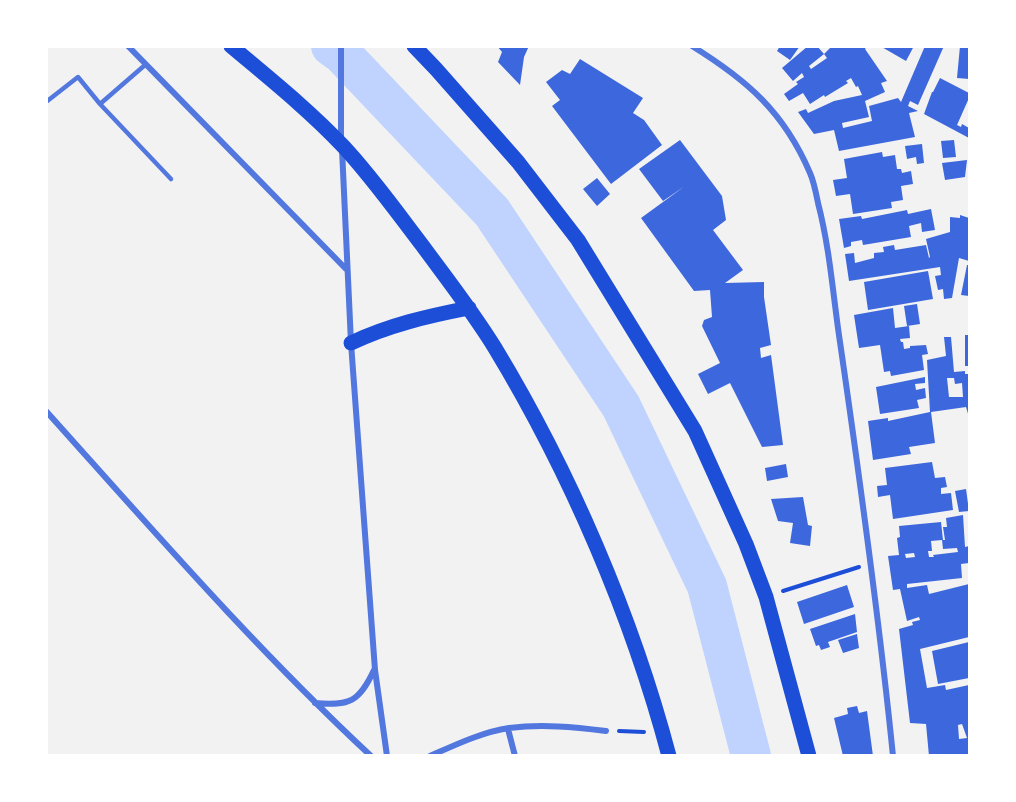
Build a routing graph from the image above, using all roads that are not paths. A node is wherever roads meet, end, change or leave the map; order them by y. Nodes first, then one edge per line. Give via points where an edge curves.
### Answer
1 (128, 46) edge
2 (231, 46) edge
3 (341, 46) edge
4 (414, 46) edge
5 (692, 46) edge
6 (145, 65) junction
7 (46, 102) edge
8 (100, 104) junction
9 (341, 145) junction
10 (171, 179) dead end
11 (347, 269) junction
12 (469, 308) junction
13 (351, 343) junction
14 (46, 411) edge
15 (375, 670) junction
16 (315, 703) junction
17 (508, 729) junction
18 (606, 731) road end
19 (371, 756) edge
20 (387, 756) edge
21 (430, 756) edge
22 (515, 756) edge
23 (669, 756) edge
24 (809, 756) edge
25 (893, 756) edge

1 - 6 street
2 - 9 main road
3 - 9 street
4 - 24 main road via 518,162 578,240 695,431 766,597
5 - 25 street via 767,103 790,134 811,175 823,223 871,563
6 - 8 lane
6 - 11 street
7 - 8 lane via 78,77
8 - 10 lane
9 - 11 street
9 - 12 main road via 367,173
11 - 13 street
12 - 13 main road via 401,323
12 - 23 main road via 526,400 572,493 624,614
13 - 15 street
14 - 16 street
15 - 16 street via 367,685 351,700 339,705
15 - 20 street
16 - 19 street
17 - 18 street via 558,726
17 - 21 street
17 - 22 street

